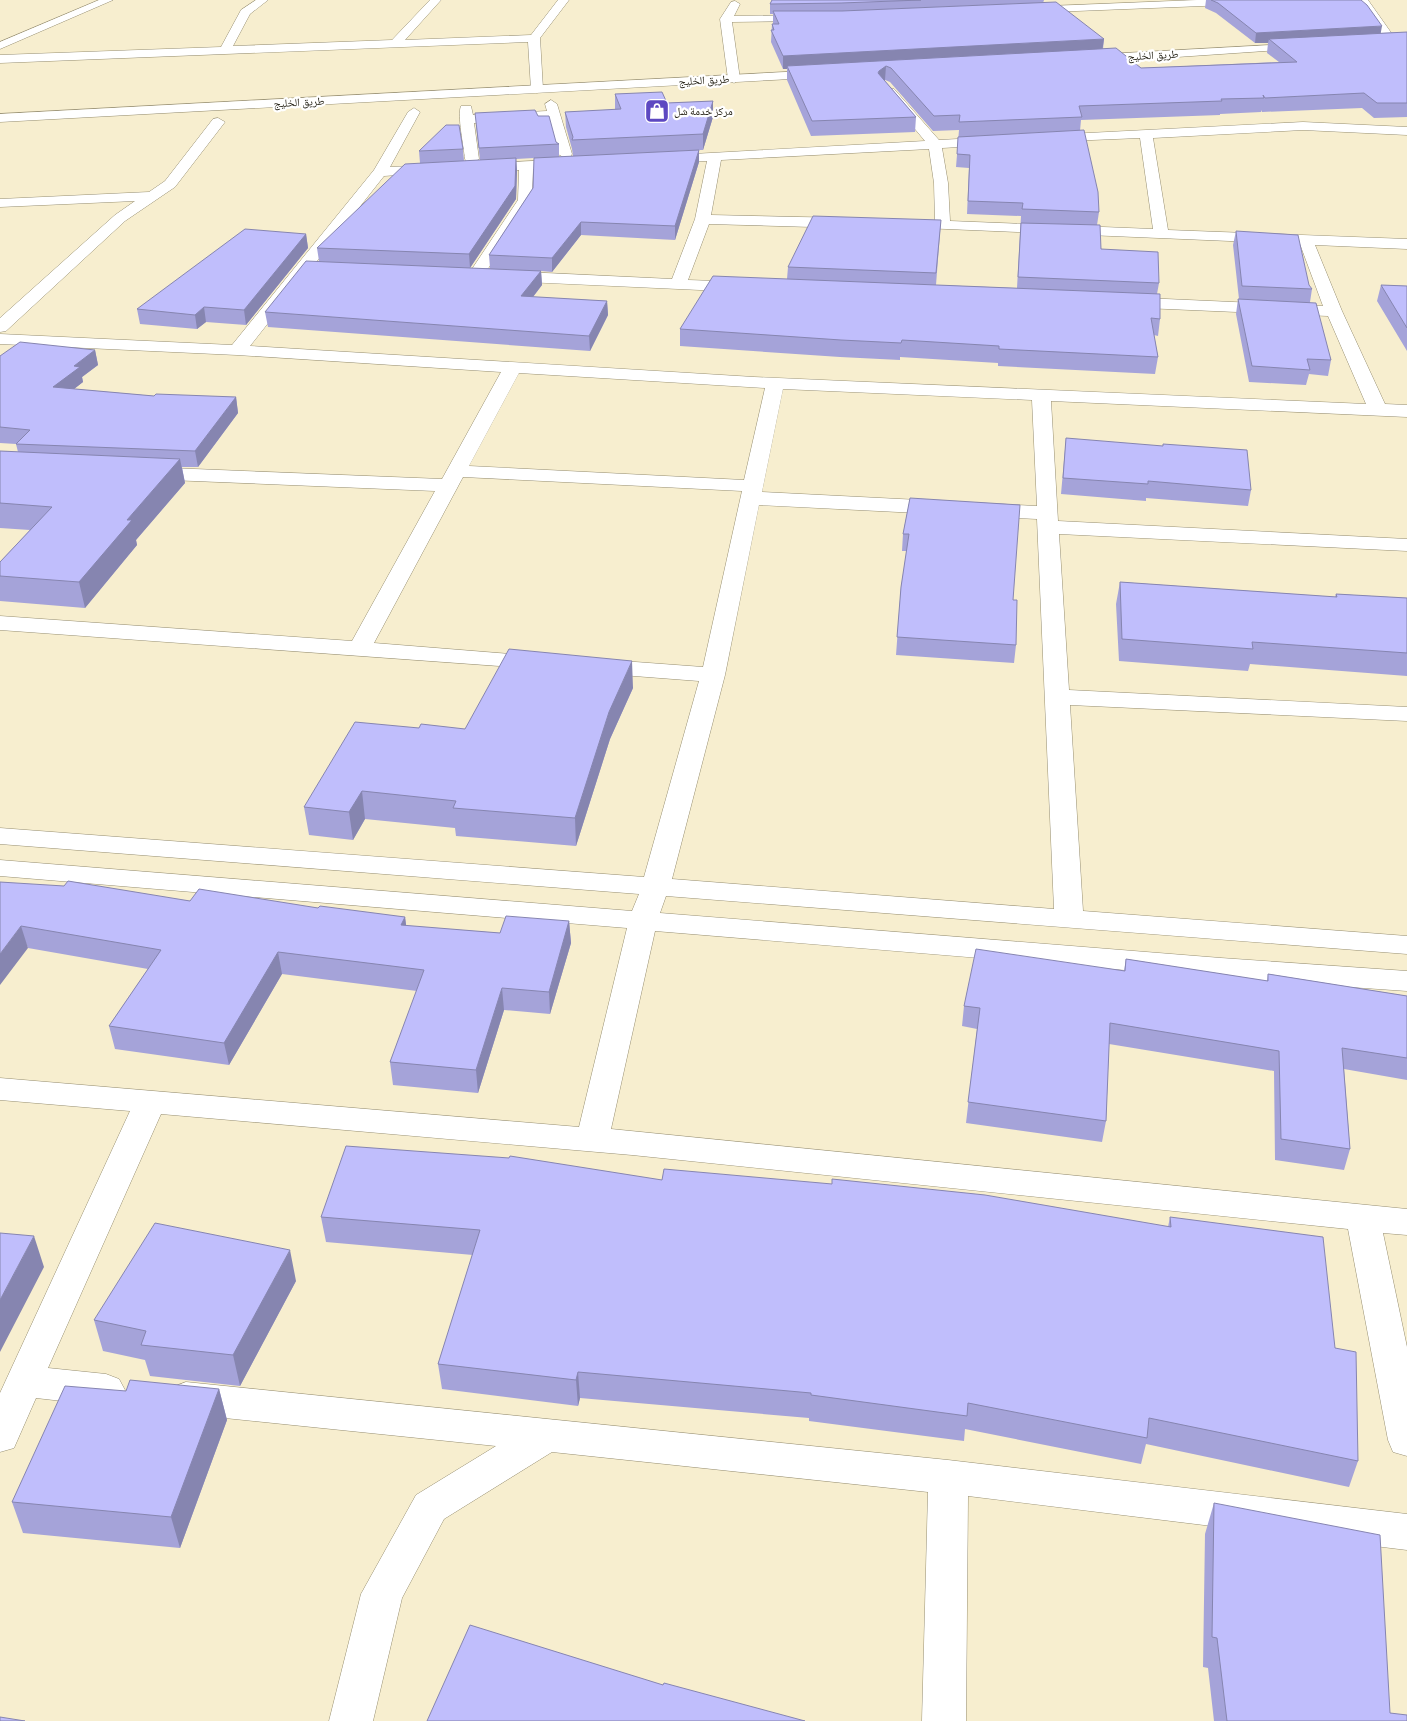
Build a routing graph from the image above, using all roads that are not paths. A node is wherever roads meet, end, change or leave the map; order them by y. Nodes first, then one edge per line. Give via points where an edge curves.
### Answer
1 (108, 0) edge
2 (263, 0) edge
3 (436, 0) edge
4 (564, 0) edge
5 (736, 0) edge
6 (1279, 0) edge
7 (1364, 0) edge
8 (1214, 1) edge
9 (1019, 10) edge
10 (822, 18) edge
11 (726, 19) junction
12 (534, 38) junction
13 (1407, 40) edge
14 (396, 42) junction
15 (1322, 45) edge
16 (0, 46) edge
17 (226, 49) junction
18 (0, 58) edge
19 (1078, 60) edge
20 (832, 73) edge
21 (734, 78) junction
22 (905, 85) edge
23 (537, 89) junction
24 (394, 113) dead end
25 (0, 118) edge
26 (198, 123) dead end
27 (1407, 131) edge
28 (1146, 134) junction
29 (1031, 139) edge
30 (1012, 140) edge
31 (935, 144) junction
32 (566, 154) edge
33 (715, 156) junction
34 (472, 159) edge
35 (645, 160) edge
36 (586, 162) edge
37 (526, 165) junction
38 (380, 172) junction
39 (152, 196) junction
40 (0, 203) edge
41 (703, 219) junction
42 (857, 223) edge
43 (886, 224) edge
44 (944, 226) junction
45 (1161, 234) junction
46 (1306, 241) junction
47 (1407, 244) edge
48 (303, 268) junction
49 (322, 268) edge
50 (457, 274) edge
51 (476, 275) junction
52 (678, 284) junction
53 (757, 287) edge
54 (1105, 302) edge
55 (1334, 311) junction
56 (0, 327) edge
57 (0, 339) edge
58 (237, 350) junction
59 (513, 367) junction
60 (775, 383) junction
61 (1041, 394) junction
62 (1378, 410) junction
63 (1407, 411) edge
64 (130, 472) edge
65 (452, 478) junction
66 (752, 492) junction
67 (1048, 520) junction
68 (1407, 545) edge
69 (0, 623) edge
70 (358, 649) junction
71 (713, 675) junction
72 (1057, 697) junction
73 (1407, 714) edge
74 (0, 836) edge
75 (0, 868) edge
76 (656, 886) junction
77 (1069, 918) junction
78 (643, 920) junction
79 (1407, 945) edge
80 (1407, 980) edge
81 (0, 1089) edge
82 (150, 1102) junction
83 (592, 1140) junction
84 (1363, 1218) junction
85 (1407, 1222) edge
86 (24, 1381) junction
87 (548, 1435) junction
88 (0, 1436) edge
89 (1407, 1440) edge
90 (948, 1477) junction
91 (1407, 1532) edge
92 (352, 1721) edge
93 (944, 1721) edge

1 - 16 street
2 - 17 street via 245,12
3 - 14 street
4 - 12 street
5 - 11 street
6 - 8 street
7 - 13 street via 1386,41
8 - 9 street
10 - 11 street
11 - 21 street
12 - 14 street
12 - 23 street
14 - 17 street
15 - 19 street, طريق الخليج
17 - 18 street
20 - 21 street, طريق الخليج
21 - 23 street, طريق الخليج
22 - 31 street via 881,86
23 - 25 street, طريق الخليج
24 - 38 street via 418,111
26 - 39 street via 223,122 170,184
27 - 28 street via 1302,126
28 - 29 street
28 - 45 street
30 - 31 street
31 - 33 street
31 - 44 street
32 - 34 street via 555,108 464,112
33 - 35 street
33 - 41 street
36 - 37 street
37 - 38 street
37 - 51 street via 525,200
38 - 48 street
39 - 40 street
39 - 56 street via 120,218
41 - 42 street
41 - 52 street
43 - 44 street
44 - 45 street
45 - 46 street
46 - 47 street
46 - 55 street
48 - 49 street
48 - 58 street
50 - 51 street
51 - 52 street
52 - 53 street
54 - 55 street
55 - 62 street
57 - 58 street
58 - 59 street
59 - 60 street
59 - 65 street
60 - 61 street
60 - 66 street
61 - 62 street
61 - 67 street
62 - 63 street
64 - 65 street
65 - 66 street
65 - 70 street
66 - 67 street
66 - 71 street
67 - 68 street
67 - 72 street
69 - 70 street
70 - 71 street
71 - 76 street
72 - 73 street
72 - 77 street
74 - 76 street
75 - 78 street
76 - 77 street
76 - 78 street
77 - 79 street
78 - 80 street
78 - 83 street
81 - 82 street
82 - 83 street
82 - 86 street
83 - 84 street
84 - 85 street
84 - 89 street
86 - 87 street
86 - 88 street
87 - 90 street
87 - 92 street via 430,1507 382,1594
90 - 91 street
90 - 93 street

